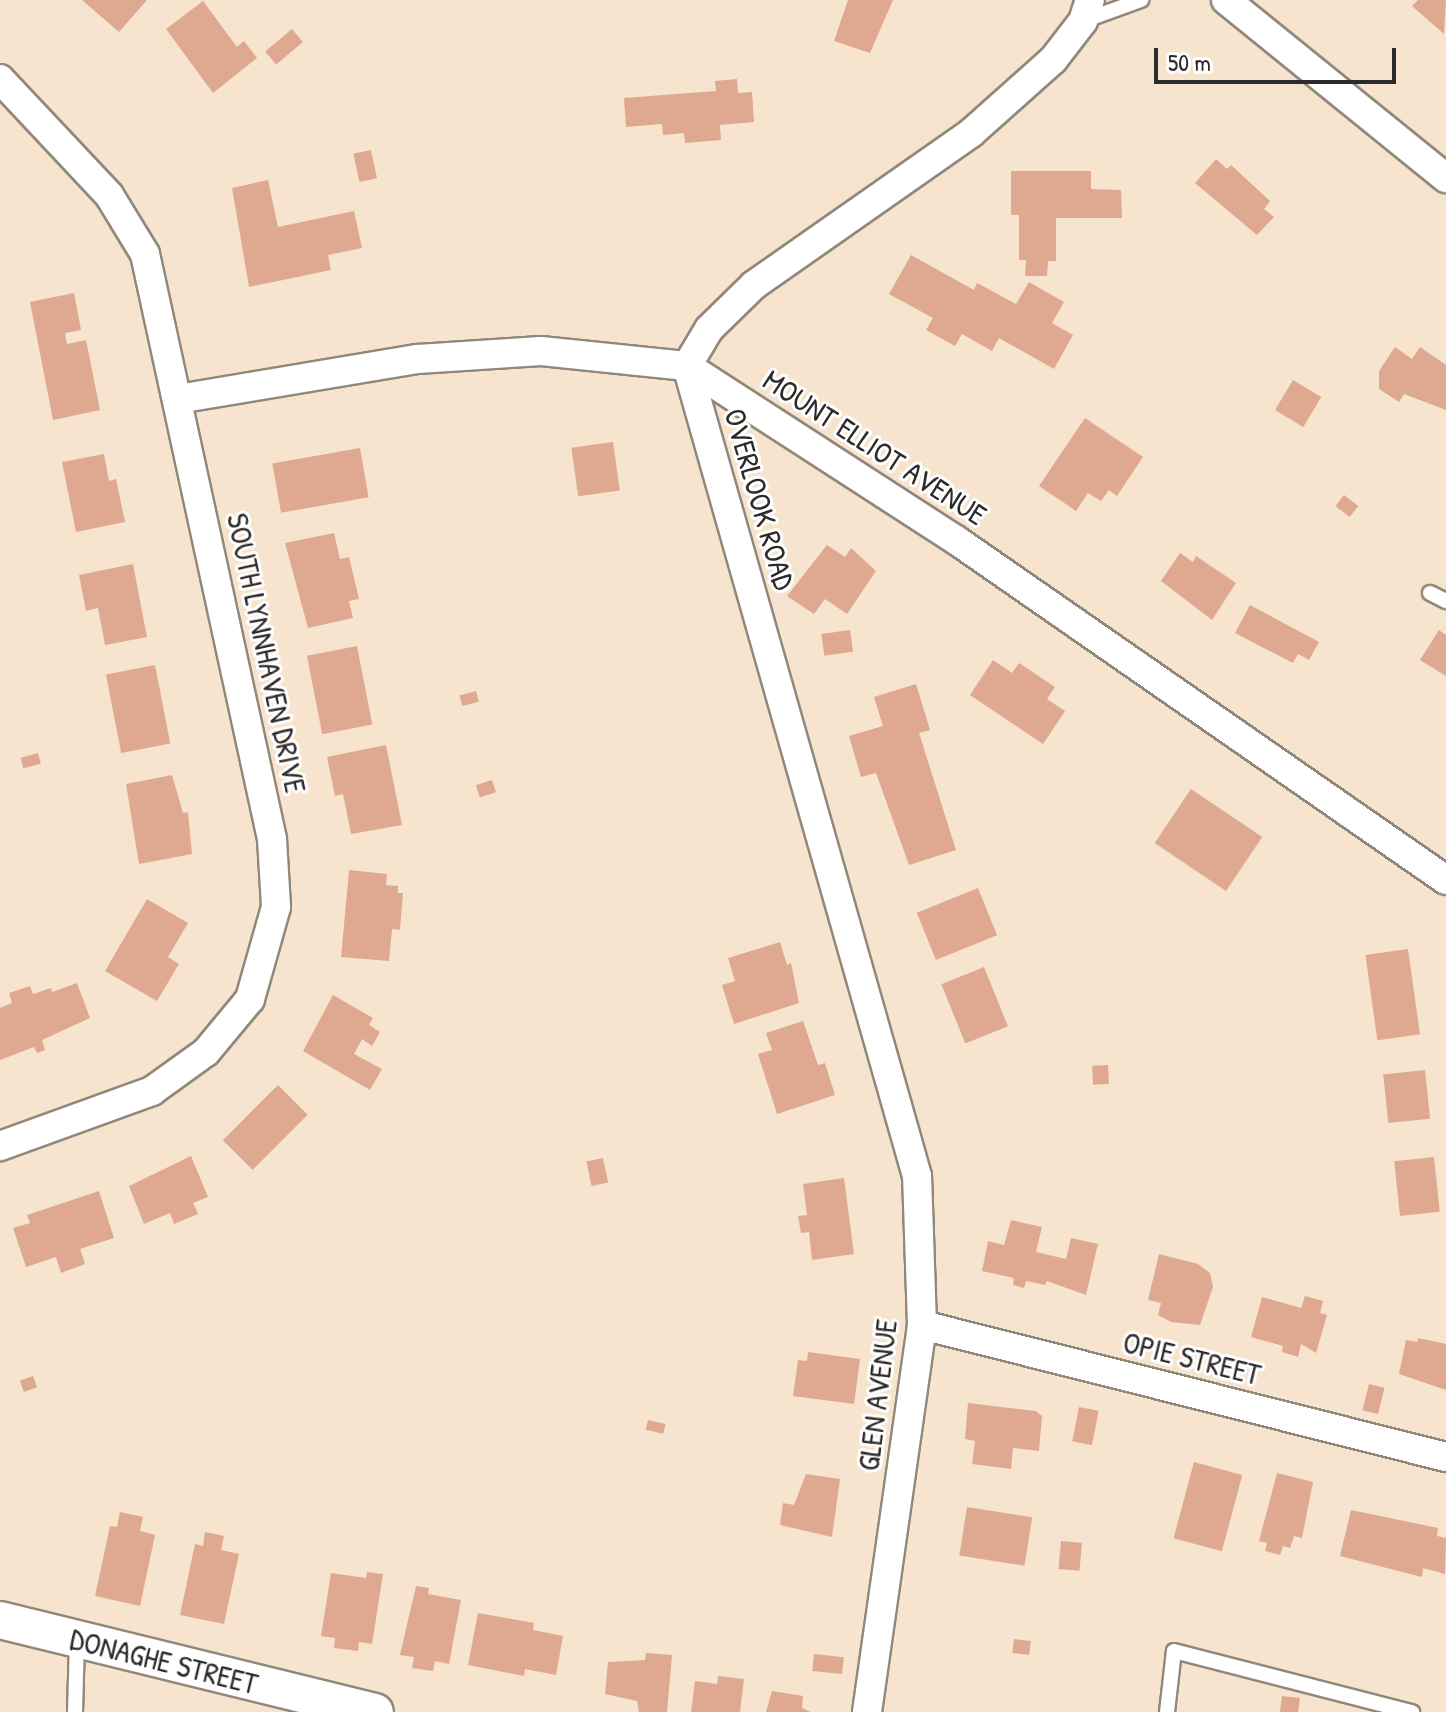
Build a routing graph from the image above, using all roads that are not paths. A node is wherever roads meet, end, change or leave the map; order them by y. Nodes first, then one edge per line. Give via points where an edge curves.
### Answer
1 (1141, 0) edge
2 (1226, 0) edge
3 (1086, 10) edge
4 (0, 79) edge
5 (1446, 178) edge
6 (687, 366) junction
7 (178, 399) junction
8 (1430, 593) dead end
9 (1446, 601) edge
10 (1446, 880) edge
11 (891, 1089) joint
12 (0, 1146) edge
13 (922, 1325) junction
14 (1446, 1457) edge
15 (0, 1620) edge
16 (77, 1641) junction
17 (354, 1709) edge
18 (75, 1712) edge
19 (867, 1712) edge
20 (1167, 1712) edge
21 (1412, 1712) edge

1 - 3 lane
2 - 5 street
3 - 6 street via 1053,60 971,133 754,285 709,329
4 - 7 street, SOUTH LYNNHAVEN DRIVE via 109,195 139,241
6 - 7 street, MOUNT ELLIOT AVENUE via 541,351 418,359
6 - 10 street, MOUNT ELLIOT AVENUE via 956,540
6 - 11 street, OVERLOOK ROAD
7 - 12 street, SOUTH LYNNHAVEN DRIVE via 272,839 276,907 270,938 246,1007 177,1077
8 - 9 lane
11 - 13 street, GLEN AVENUE via 917,1176
13 - 14 street, OPIE STREET
13 - 19 street, GLEN AVENUE
15 - 16 street, DONAGHE STREET
16 - 17 street, DONAGHE STREET
16 - 18 lane
20 - 21 lane via 1174,1651

